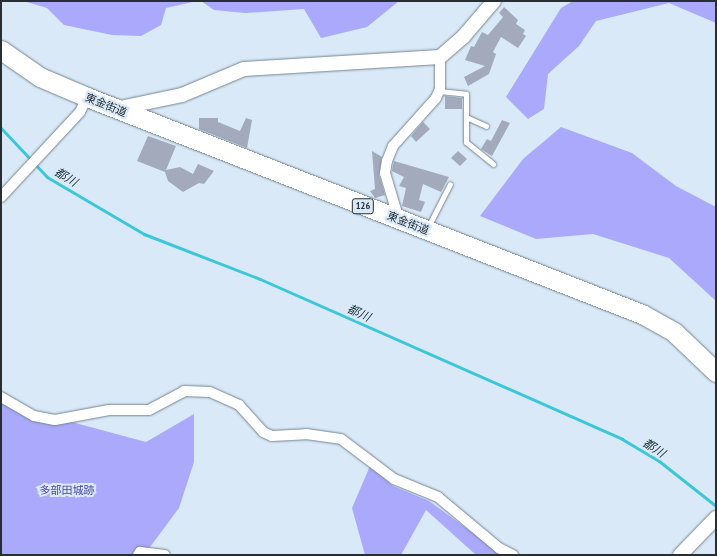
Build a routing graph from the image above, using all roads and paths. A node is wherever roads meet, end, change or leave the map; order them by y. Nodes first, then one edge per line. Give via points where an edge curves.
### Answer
1 (494, 1) edge
2 (1, 50) edge
3 (440, 57) junction
4 (439, 91) junction
5 (87, 97) junction
6 (115, 109) junction
7 (466, 117) junction
8 (486, 126) dead end
9 (493, 164) dead end
10 (450, 184) dead end
11 (1, 197) edge
12 (399, 220) junction
13 (427, 230) junction
14 (716, 372) edge
15 (1, 397) edge
16 (712, 522) edge
17 (138, 555) edge
18 (166, 555) edge
19 (513, 555) edge
20 (680, 555) edge

1 - 3 street via 464,36
2 - 5 highway, 東金街道 / 126 via 40,77
3 - 4 street
3 - 6 street via 244,69 182,95
4 - 7 lane via 466,94
4 - 12 street via 393,146 387,160 385,173
5 - 6 highway, 東金街道 / 126
5 - 11 street via 80,112
6 - 12 highway, 東金街道 / 126
7 - 8 lane
7 - 9 lane via 466,142
10 - 13 lane
12 - 13 highway, 東金街道 / 126
13 - 14 highway, 東金街道 / 126 via 657,321 674,332
15 - 19 street via 34,416 55,420 109,410 132,413 149,410 184,391 210,392 239,405 263,432 272,436 306,434 341,439 394,479 438,497 499,548
16 - 20 street
17 - 18 street via 140,552

